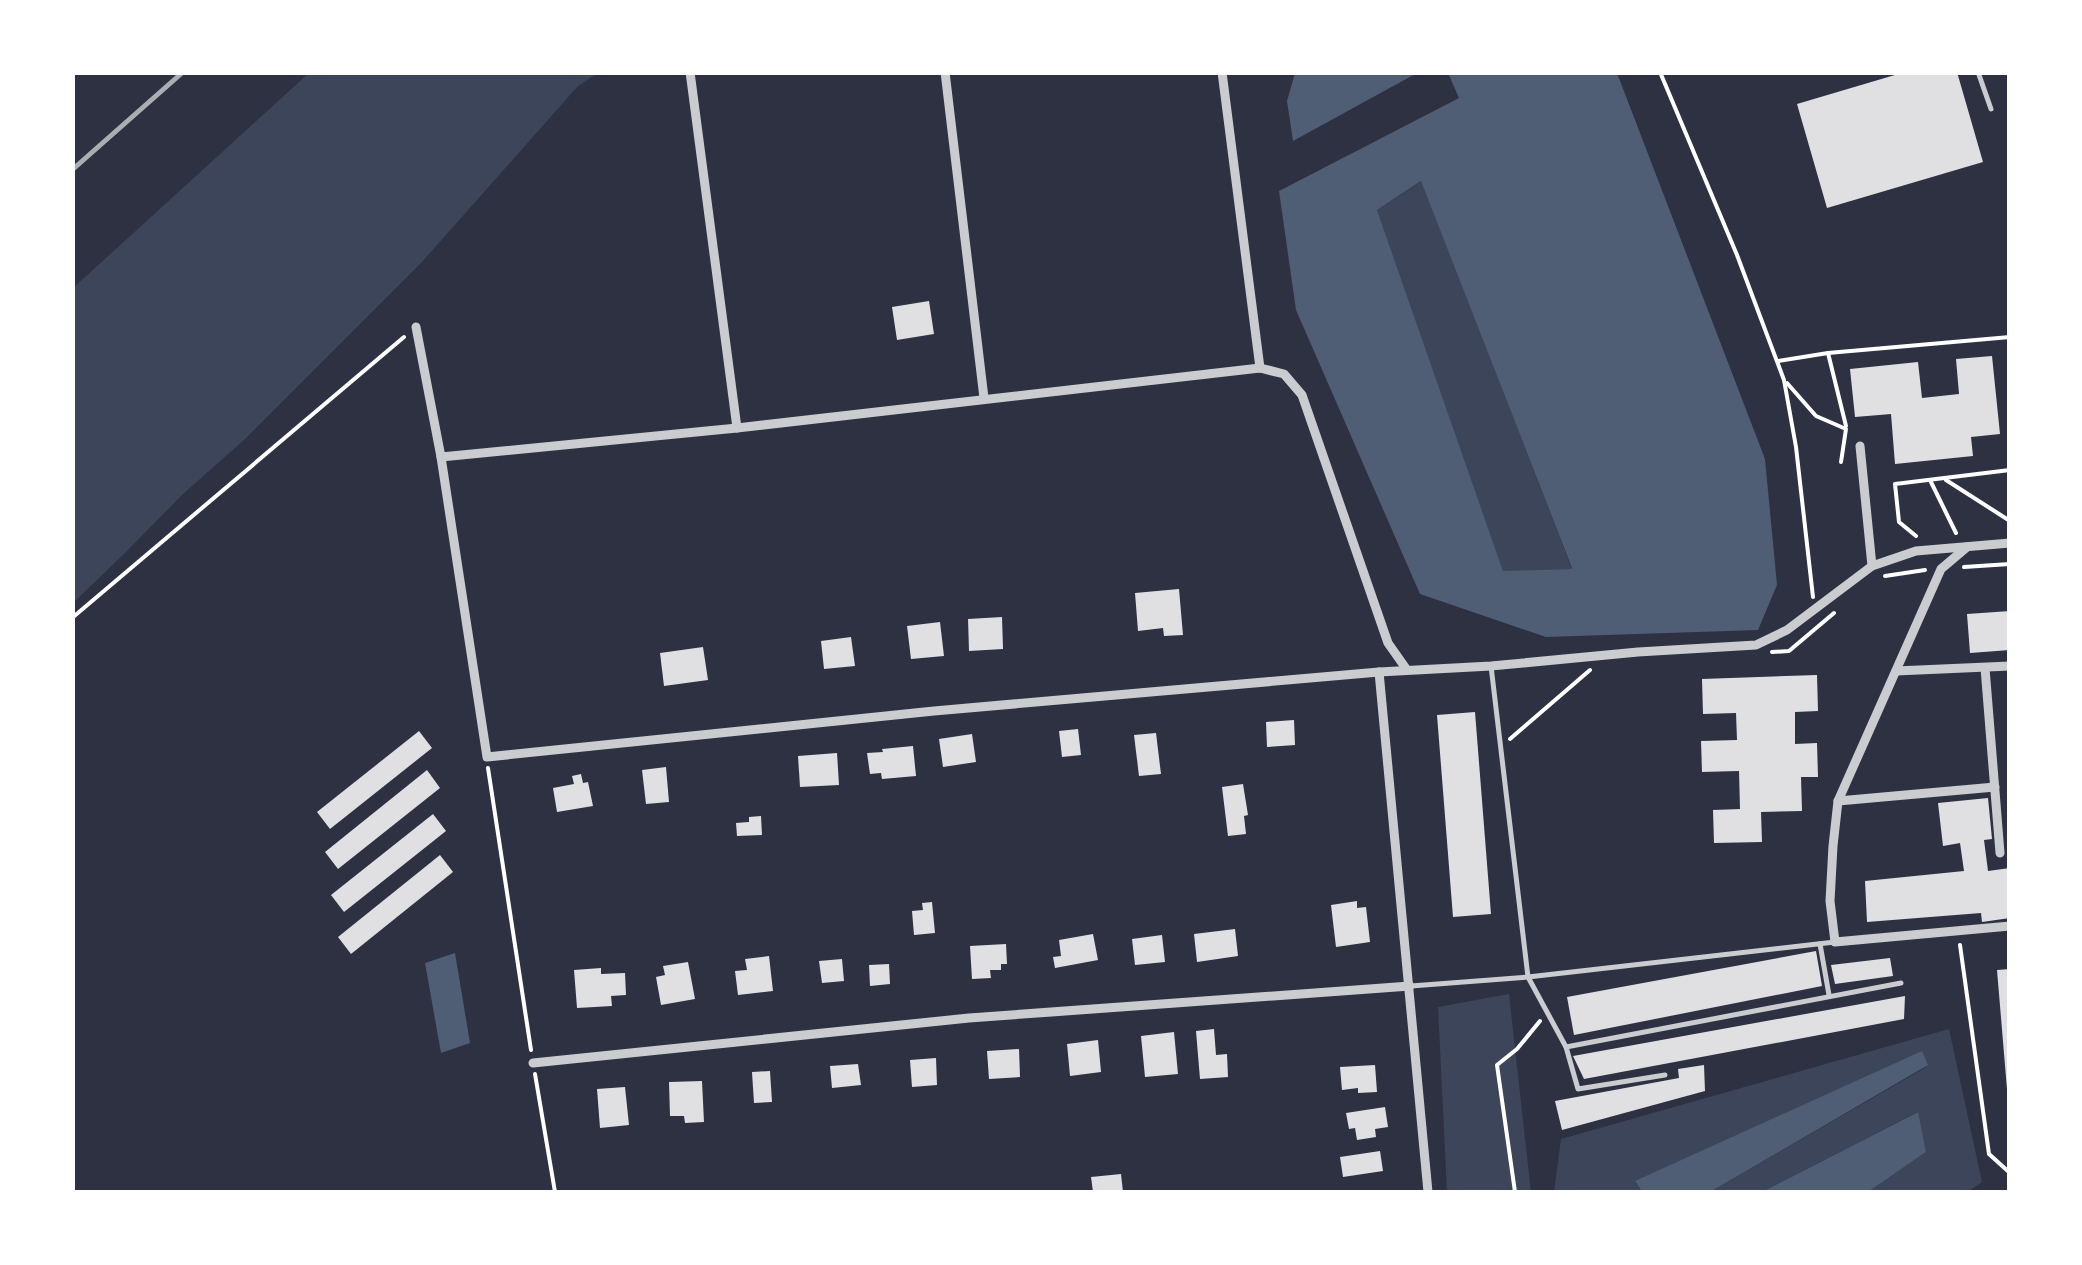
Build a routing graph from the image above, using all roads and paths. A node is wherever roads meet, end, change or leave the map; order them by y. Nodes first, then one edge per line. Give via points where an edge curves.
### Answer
1 (690, 72) edge
2 (945, 72) edge
3 (1222, 72) edge
4 (1660, 72) edge
5 (1978, 72) edge
6 (1991, 108) dead end
7 (416, 326) joint
8 (2010, 337) edge
9 (1828, 353) junction
10 (1778, 361) junction
11 (1260, 368) junction
12 (1784, 380) junction
13 (984, 398) junction
14 (737, 428) junction
15 (1846, 429) junction
16 (1860, 446) dead end
17 (441, 457) junction
18 (1840, 462) dead end
19 (2010, 470) edge
20 (1943, 478) junction
21 (1930, 480) junction
22 (2010, 521) edge
23 (1956, 533) dead end
24 (1916, 537) dead end
25 (2010, 543) edge
26 (1969, 545) junction
27 (1872, 566) junction
28 (1814, 608) junction
29 (72, 618) edge
30 (1492, 666) junction
31 (2010, 666) edge
32 (1986, 668) junction
33 (1407, 670) junction
34 (1896, 671) junction
35 (1379, 672) junction
36 (487, 757) junction
37 (1995, 787) junction
38 (1838, 801) junction
39 (2000, 852) dead end
40 (2010, 926) edge
41 (1958, 930) junction
42 (1835, 942) junction
43 (1820, 944) junction
44 (1528, 977) junction
45 (1901, 984) dead end
46 (1410, 986) junction
47 (1829, 996) junction
48 (1548, 1012) junction
49 (1566, 1047) junction
50 (533, 1062) junction
51 (1665, 1075) dead end
52 (2010, 1173) edge
53 (556, 1192) edge
54 (1428, 1192) edge
55 (1515, 1192) edge

1 - 14 street
2 - 13 street
3 - 11 street
4 - 10 path
5 - 6 lane
7 - 17 street
7 - 29 path
8 - 9 path
9 - 10 path
9 - 15 path
10 - 12 path
11 - 13 street
11 - 33 street via 1284,374 1302,395 1388,643
12 - 15 path via 1816,416
12 - 28 path
13 - 14 street
14 - 17 street
15 - 18 path
16 - 27 street
17 - 36 street
19 - 20 path
20 - 21 path
20 - 22 path
21 - 23 path
21 - 24 path via 1895,484 1899,522
25 - 26 street
26 - 27 street via 1916,551
26 - 34 street via 1941,568
27 - 28 street
28 - 30 street via 1756,645
30 - 33 street
30 - 44 lane
31 - 32 street
32 - 34 street
32 - 37 street
33 - 35 street
34 - 38 street
35 - 36 street
35 - 46 street
36 - 50 path
37 - 38 street
37 - 39 street
38 - 42 street via 1830,901
40 - 41 street
41 - 42 street
41 - 52 path via 1990,1154
42 - 43 lane
43 - 44 lane
43 - 47 lane
44 - 46 lane
44 - 48 lane
45 - 47 lane
46 - 50 street via 969,1018
46 - 54 street
47 - 49 lane
48 - 49 lane
48 - 55 path via 1498,1065
49 - 51 lane via 1578,1089
50 - 53 path

